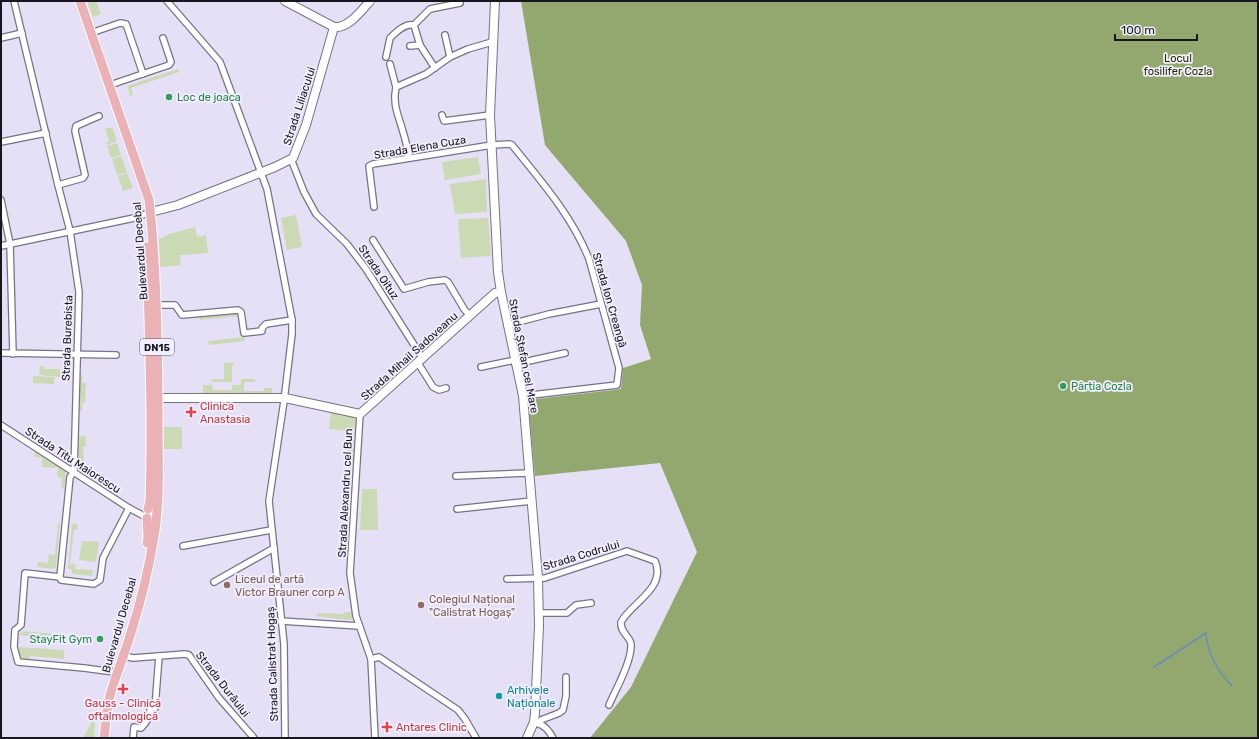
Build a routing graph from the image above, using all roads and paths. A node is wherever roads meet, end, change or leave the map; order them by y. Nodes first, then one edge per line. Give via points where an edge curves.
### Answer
1 (14, 1) edge
2 (76, 1) edge
3 (80, 1) edge
4 (167, 1) edge
5 (370, 1) edge
6 (495, 1) edge
7 (291, 2) edge
8 (460, 3) dead end
9 (414, 25) junction
10 (334, 27) junction
11 (22, 33) junction
12 (91, 33) junction
13 (445, 35) dead end
14 (1, 38) edge
15 (163, 38) dead end
16 (492, 42) junction
17 (420, 45) junction
18 (410, 46) dead end
19 (386, 57) dead end
20 (450, 57) junction
21 (390, 64) dead end
22 (434, 68) junction
23 (143, 74) junction
24 (110, 85) junction
25 (396, 87) junction
26 (442, 115) dead end
27 (490, 115) junction
28 (99, 116) dead end
29 (46, 133) junction
30 (1, 142) edge
31 (492, 145) junction
32 (409, 157) junction
33 (291, 159) junction
34 (262, 172) junction
35 (58, 185) junction
36 (1, 200) edge
37 (374, 207) dead end
38 (148, 213) junction
39 (70, 231) junction
40 (373, 240) dead end
41 (10, 244) junction
42 (1, 246) edge
43 (501, 292) junction
44 (601, 304) junction
45 (156, 305) junction
46 (470, 316) junction
47 (292, 320) junction
48 (507, 325) junction
49 (1, 353) edge
50 (13, 354) junction
51 (77, 354) junction
52 (565, 354) dead end
53 (116, 355) dead end
54 (420, 361) junction
55 (515, 362) junction
56 (481, 366) dead end
57 (446, 388) dead end
58 (523, 396) junction
59 (158, 398) junction
60 (285, 398) junction
61 (360, 414) junction
62 (1, 425) edge
63 (74, 472) junction
64 (529, 473) junction
65 (456, 476) dead end
66 (532, 501) junction
67 (458, 509) dead end
68 (132, 510) junction
69 (150, 514) junction
70 (271, 530) junction
71 (183, 546) dead end
72 (274, 548) junction
73 (60, 577) junction
74 (507, 578) dead end
75 (538, 578) junction
76 (214, 582) dead end
77 (591, 603) dead end
78 (540, 613) junction
79 (281, 621) junction
80 (359, 626) junction
81 (124, 656) junction
82 (158, 656) junction
83 (371, 659) junction
84 (114, 672) junction
85 (566, 677) dead end
86 (608, 705) dead end
87 (535, 724) junction
88 (100, 738) edge
89 (104, 738) edge
90 (133, 738) edge
91 (254, 738) edge
92 (285, 738) edge
93 (375, 738) edge
94 (476, 738) edge
95 (522, 738) edge
96 (527, 738) edge
97 (554, 738) edge

1 - 11 street, Strada Burebista
2 - 38 main road, Bulevardul Decebal / DN15
3 - 12 main road, Bulevardul Decebal / DN15
4 - 34 street, Strada Calistrat Hogaș via 220,62
5 - 10 street via 347,24
6 - 16 street, Strada Ștefan cel Mare
7 - 10 street
8 - 9 street via 430,9
9 - 17 street
9 - 19 street via 408,25 391,36
10 - 33 street, Strada Liliacului via 306,125
11 - 14 street
11 - 29 street, Strada Burebista
12 - 23 street via 120,23 126,24
12 - 24 main road, Bulevardul Decebal / DN15
13 - 20 street
15 - 23 street via 171,62
16 - 20 street
16 - 27 street, Strada Ștefan cel Mare
17 - 18 street
17 - 22 street
20 - 22 street
21 - 25 street
22 - 25 street
23 - 24 street
24 - 38 main road, Bulevardul Decebal / DN15 via 147,191
25 - 32 street via 394,102
26 - 27 street via 444,121
27 - 31 street, Strada Ștefan cel Mare
28 - 35 street via 76,126 84,178
29 - 30 street
29 - 35 street, Strada Burebista
31 - 32 street, Strada Elena Cuza
31 - 43 street, Strada Ștefan cel Mare
31 - 44 street, Strada Ion Creangă via 512,145 550,191 585,249
32 - 37 street, Strada Elena Cuza via 369,166
33 - 34 street, Strada Liliacului
33 - 54 street, Strada Oituz via 316,214 347,244 366,269
34 - 38 street, Strada Liliacului via 178,205
34 - 47 street, Strada Calistrat Hogaș via 268,189
35 - 39 street, Strada Burebista
36 - 41 street
38 - 39 street
38 - 45 main road, Bulevardul Decebal / DN15
38 - 69 main road, Bulevardul Decebal / DN15
39 - 41 street
39 - 51 street, Strada Burebista via 79,292
40 - 46 street via 404,289 445,280
41 - 42 street
41 - 50 street
43 - 46 street, Strada Mihail Sadoveanu via 495,293
43 - 48 street, Strada Ștefan cel Mare
44 - 48 street
44 - 58 street, Strada Ion Creangă via 619,368 617,385
45 - 47 street via 175,305 182,315 238,310 241,312 244,333 262,331 266,324
45 - 59 main road, Bulevardul Decebal / DN15
46 - 54 street, Strada Mihail Sadoveanu
47 - 60 street, Strada Calistrat Hogaș
48 - 55 street, Strada Ștefan cel Mare
49 - 50 street
50 - 51 street
51 - 53 street
51 - 63 street, Strada Burebista
52 - 55 street
54 - 57 street, Strada Oituz via 433,387 439,390
54 - 61 street, Strada Mihail Sadoveanu
55 - 56 street
55 - 58 street, Strada Ștefan cel Mare
58 - 64 street, Strada Ștefan cel Mare
59 - 60 street, Strada Mihail Sadoveanu
59 - 69 main road, Bulevardul Decebal / DN15
60 - 61 street, Strada Mihail Sadoveanu
60 - 70 street, Strada Calistrat Hogaș via 269,501
61 - 80 street, Strada Alexandru cel Bun via 350,572
62 - 63 street, Strada Titu Maiorescu
63 - 68 street, Strada Titu Maiorescu
63 - 73 street, Strada Burebista via 70,477
64 - 65 street
64 - 66 street, Strada Ștefan cel Mare
66 - 67 street
66 - 75 street, Strada Ștefan cel Mare
68 - 69 street, Strada Titu Maiorescu
68 - 73 street via 103,558 100,580 94,584 62,580
69 - 81 main road, Bulevardul Decebal / DN15 via 155,530
69 - 84 main road, Bulevardul Decebal / DN15 via 134,608
70 - 71 street
70 - 72 street, Strada Calistrat Hogaș
72 - 76 street
72 - 79 street, Strada Calistrat Hogaș
73 - 84 street via 25,573 21,625 15,630 14,647 18,662
74 - 75 street
75 - 78 street, Strada Ștefan cel Mare
75 - 86 street, Strada Codrului via 545,578 627,551 655,561 657,573 650,591 621,622 620,627 631,643 630,651
77 - 78 street via 576,605 567,613
78 - 87 street, Strada Ștefan cel Mare
79 - 80 street
79 - 92 street, Strada Calistrat Hogaș via 284,644
80 - 83 street, Strada Alexandru cel Bun
81 - 82 street, Strada Durăului
81 - 89 main road, Bulevardul Decebal / DN15 via 110,696
82 - 90 street via 154,708 150,708 150,717 141,728 134,727
82 - 91 street, Strada Durăului via 189,656 219,698
83 - 93 street, Strada Alexandru cel Bun
83 - 94 street via 379,657 458,710
84 - 88 main road, Bulevardul Decebal / DN15 via 106,696
85 - 87 street via 563,710
87 - 95 street
87 - 96 street, Strada Ștefan cel Mare
87 - 97 street via 547,729

